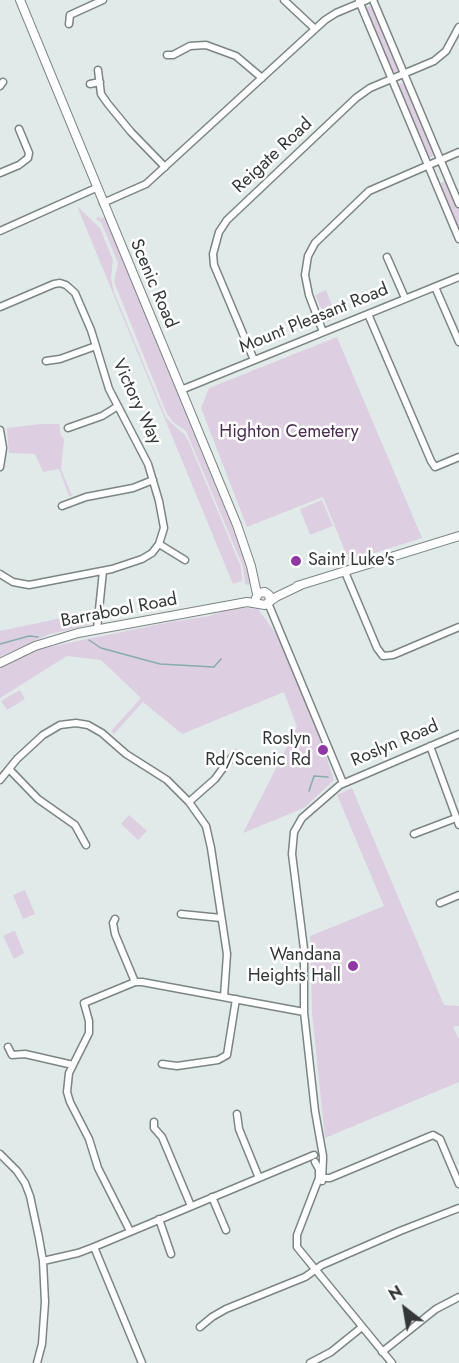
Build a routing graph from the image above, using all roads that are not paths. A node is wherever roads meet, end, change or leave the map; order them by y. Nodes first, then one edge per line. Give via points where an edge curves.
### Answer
1 (19, 0) edge
2 (103, 0) edge
3 (284, 0) edge
4 (367, 0) edge
5 (373, 0) edge
6 (359, 2) edge
7 (63, 9) dead end
8 (70, 15) junction
9 (69, 24) dead end
10 (459, 27) edge
11 (315, 28) junction
12 (167, 55) dead end
13 (98, 70) dead end
14 (404, 74) junction
15 (262, 78) junction
16 (391, 79) junction
17 (100, 82) junction
18 (90, 84) dead end
19 (19, 129) dead end
20 (459, 152) edge
21 (441, 160) junction
22 (428, 165) junction
23 (165, 167) junction
24 (0, 173) edge
25 (96, 188) junction
26 (103, 203) junction
27 (459, 204) edge
28 (0, 231) edge
29 (459, 238) edge
30 (387, 257) dead end
31 (459, 276) edge
32 (435, 286) junction
33 (405, 298) junction
34 (0, 307) edge
35 (368, 314) junction
36 (323, 332) junction
37 (459, 342) edge
38 (96, 346) junction
39 (254, 360) junction
40 (46, 361) dead end
41 (181, 390) junction
42 (118, 406) junction
43 (68, 428) dead end
44 (0, 430) edge
45 (459, 458) edge
46 (0, 467) edge
47 (153, 480) junction
48 (62, 506) dead end
49 (459, 536) edge
50 (159, 544) junction
51 (185, 560) dead end
52 (103, 571) junction
53 (345, 572) junction
54 (3, 578) edge
55 (301, 585) junction
56 (262, 593) junction
57 (248, 602) junction
58 (265, 604) junction
59 (459, 627) edge
60 (97, 629) junction
61 (0, 663) edge
62 (459, 734) edge
63 (430, 746) junction
64 (235, 754) dead end
65 (9, 769) junction
66 (0, 780) edge
67 (344, 783) junction
68 (189, 802) junction
69 (456, 818) junction
70 (459, 825) edge
71 (414, 834) dead end
72 (86, 845) dead end
73 (459, 895) edge
74 (440, 903) dead end
75 (181, 914) dead end
76 (221, 918) junction
77 (115, 919) dead end
78 (135, 982) junction
79 (224, 997) junction
80 (236, 999) junction
81 (304, 1012) junction
82 (8, 1047) dead end
83 (162, 1064) dead end
84 (73, 1065) junction
85 (315, 1111) junction
86 (237, 1114) dead end
87 (152, 1128) dead end
88 (0, 1154) edge
89 (323, 1157) junction
90 (314, 1158) junction
91 (322, 1176) junction
92 (259, 1178) junction
93 (459, 1184) edge
94 (212, 1197) junction
95 (191, 1206) junction
96 (459, 1208) edge
97 (159, 1219) junction
98 (226, 1230) dead end
99 (130, 1231) junction
100 (94, 1247) junction
101 (171, 1254) dead end
102 (43, 1261) junction
103 (315, 1270) junction
104 (459, 1297) edge
105 (362, 1327) junction
106 (200, 1328) dead end
107 (382, 1352) junction
108 (37, 1363) edge
109 (142, 1363) edge
110 (310, 1363) edge
111 (392, 1363) edge

1 - 25 main road, Scenic Road
2 - 8 street
3 - 11 street
4 - 6 street
5 - 14 street
6 - 11 street
6 - 16 street
7 - 8 street
8 - 9 street
10 - 14 street, Reigate Road via 440,57
11 - 15 street
12 - 15 street via 190,46 206,45 236,56
13 - 17 street
14 - 16 street, Reigate Road
14 - 21 street
15 - 23 street
16 - 22 street
16 - 39 street, Reigate Road via 356,99 227,220 219,232 214,265
17 - 18 street
17 - 23 street via 101,94 112,110
19 - 24 street via 28,158
20 - 21 street
21 - 22 street
21 - 27 street
22 - 29 street
22 - 36 street via 369,191 315,243 305,275
23 - 26 street via 146,184
25 - 26 main road, Scenic Road
25 - 28 street
26 - 41 main road, Scenic Road
30 - 33 street
31 - 32 street, Mount Pleasant Road
32 - 33 street, Mount Pleasant Road
32 - 37 street
33 - 35 street, Mount Pleasant Road
34 - 38 street, Victory Way via 54,284 66,285 77,298
35 - 36 street, Mount Pleasant Road
35 - 45 street via 431,461 435,467
36 - 39 street, Mount Pleasant Road
38 - 40 street
38 - 42 street, Victory Way
39 - 41 street, Mount Pleasant Road
41 - 56 main road, Scenic Road
42 - 43 street
42 - 47 street, Victory Way
44 - 46 street
47 - 48 street
47 - 50 street, Victory Way via 163,520
49 - 53 main road, Barrabool Road
50 - 51 street
50 - 52 street via 142,559
52 - 54 street via 29,585
52 - 60 street
53 - 55 main road, Barrabool Road
53 - 59 street via 382,655 393,655
55 - 56 main road, Barrabool Road
55 - 58 main road, Barrabool Road
56 - 57 main road, Barrabool Road
56 - 58 main road via 269,595
56 - 58 main road via 257,601
57 - 58 main road, Barrabool Road
57 - 60 main road, Barrabool Road
58 - 67 street via 275,619
60 - 61 main road, Barrabool Road via 35,646
62 - 63 street, Roslyn Road
63 - 67 street, Roslyn Road
63 - 69 street
64 - 68 street
65 - 66 street
65 - 68 street via 52,728 67,723 88,725 158,774
65 - 72 street via 38,799 75,825
67 - 81 street, Roslyn Road via 302,818 292,841 304,949
68 - 76 street via 209,836
69 - 70 street
69 - 71 street
73 - 74 street
75 - 76 street
76 - 79 street via 227,954
77 - 78 street via 113,928
78 - 79 street
78 - 84 street via 84,1003 89,1032
79 - 80 street
80 - 81 street
80 - 83 street via 227,1055 177,1066
81 - 85 street, Roslyn Road
82 - 84 street via 9,1057 26,1054
84 - 99 street via 66,1086 70,1102
85 - 89 street
85 - 90 street
86 - 92 street
87 - 95 street via 162,1137
88 - 102 street via 25,1183
89 - 90 street via 318,1153
89 - 91 street
90 - 91 street
90 - 92 street
91 - 93 street via 330,1178 433,1135 440,1138
91 - 103 street via 296,1242
92 - 94 street
94 - 95 street
94 - 98 street
95 - 97 street
96 - 103 street
97 - 99 street
97 - 101 street
99 - 100 street
100 - 102 street
100 - 109 street
102 - 108 street via 44,1325
103 - 105 street
103 - 106 street via 226,1309
104 - 107 street via 436,1309
105 - 107 street
105 - 110 street
107 - 111 street

